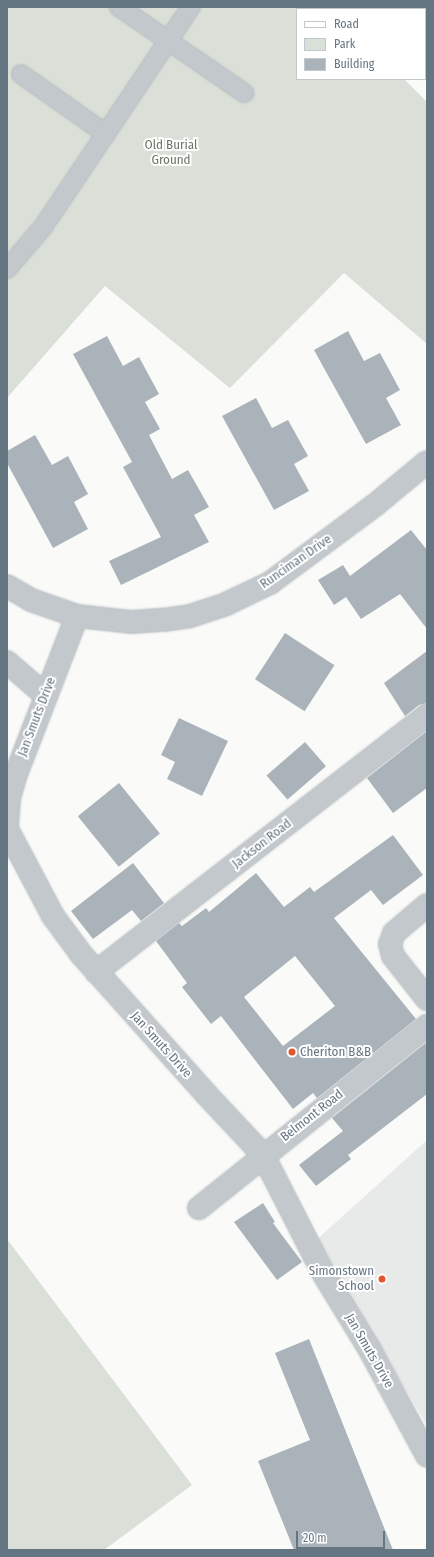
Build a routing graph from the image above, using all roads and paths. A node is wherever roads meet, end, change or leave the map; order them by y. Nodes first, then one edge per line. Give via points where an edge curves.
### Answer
1 (119, 7) edge
2 (191, 7) edge
3 (168, 41) junction
4 (21, 74) dead end
5 (244, 93) dead end
6 (106, 134) junction
7 (7, 269) edge
8 (427, 462) edge
9 (7, 586) edge
10 (77, 616) junction
11 (7, 662) edge
12 (46, 695) junction
13 (427, 715) edge
14 (7, 829) edge
15 (427, 905) edge
16 (96, 972) junction
17 (427, 999) edge
18 (427, 1026) edge
19 (263, 1155) junction
20 (198, 1208) dead end
21 (427, 1456) edge

1 - 3 lane
2 - 3 lane
3 - 5 lane
3 - 6 lane
4 - 6 lane
6 - 7 lane via 43,227
8 - 10 street, Runciman Drive via 375,505 270,583 226,604 190,616 163,620 131,622
9 - 10 street, Runciman Drive via 31,600
10 - 12 street, Jan Smuts Drive
11 - 12 street
12 - 14 street, Jan Smuts Drive via 9,798
13 - 16 street, Jackson Road
14 - 16 street, Jan Smuts Drive via 53,916
15 - 17 street via 394,934 390,944 392,956
16 - 19 street, Jan Smuts Drive
18 - 19 street, Belmont Road
19 - 20 street, Belmont Road
19 - 21 street, Jan Smuts Drive via 323,1273 370,1350

